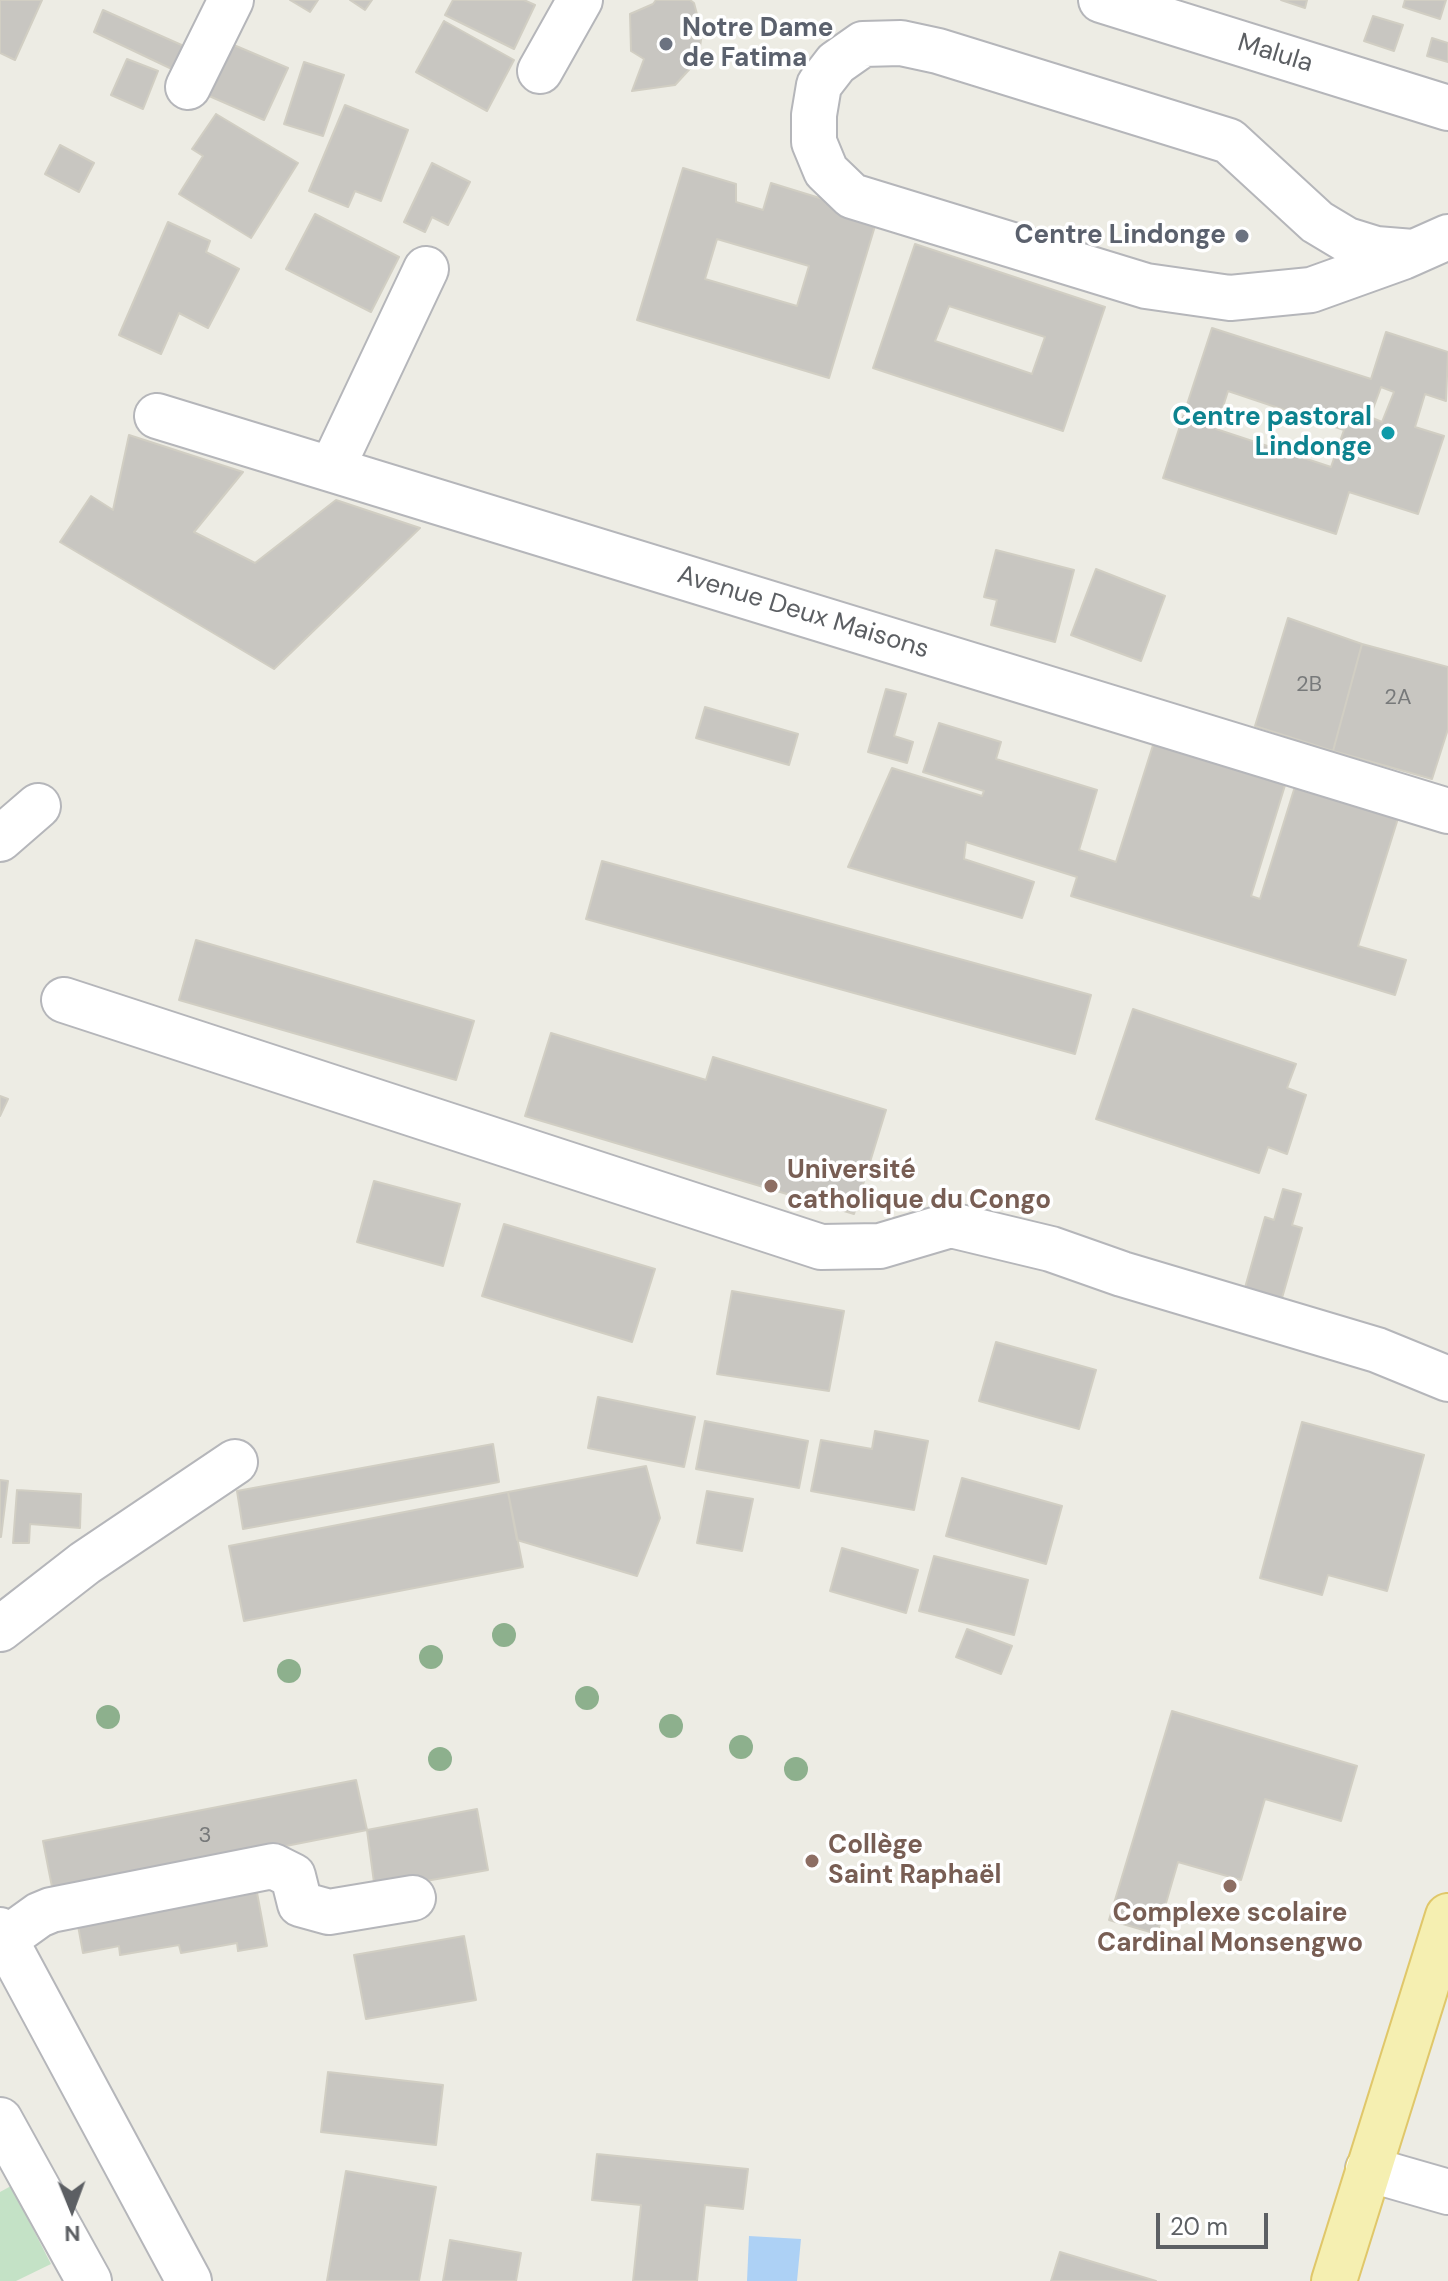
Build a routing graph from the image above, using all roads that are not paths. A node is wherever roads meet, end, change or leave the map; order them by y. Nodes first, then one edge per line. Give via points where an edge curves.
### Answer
1 (231, 0) edge
2 (580, 0) edge
3 (1101, 0) edge
4 (540, 71) dead end
5 (188, 87) dead end
6 (1448, 108) edge
7 (1430, 244) edge
8 (426, 269) dead end
9 (157, 416) dead end
10 (332, 468) junction
11 (38, 806) dead end
12 (1448, 811) edge
13 (0, 839) edge
14 (64, 1000) dead end
15 (1448, 1379) edge
16 (235, 1462) dead end
17 (0, 1629) edge
18 (413, 1898) dead end
19 (1446, 1928) edge
20 (2, 1938) edge
21 (0, 2120) edge
22 (1368, 2169) junction
23 (1448, 2192) edge
24 (89, 2281) edge
25 (189, 2281) edge
26 (1334, 2281) edge

1 - 5 street
2 - 4 street
3 - 6 street, Malula
7 - 7 street via 1311,290 1230,298 1146,286 852,196 826,171 814,142 819,85 836,63 863,44 901,43 938,51 1229,141 1317,222 1347,240 1376,249
8 - 10 street
9 - 10 street, Avenue Deux Maisons
10 - 12 street, Avenue Deux Maisons
11 - 13 street
14 - 15 street via 821,1247 880,1246 951,1225 1051,1249 1377,1350
16 - 17 street via 85,1563
18 - 20 street via 329,1912 300,1904 293,1876 273,1866 51,1910
19 - 22 main road
20 - 25 street
21 - 24 street
22 - 23 street
22 - 26 main road

